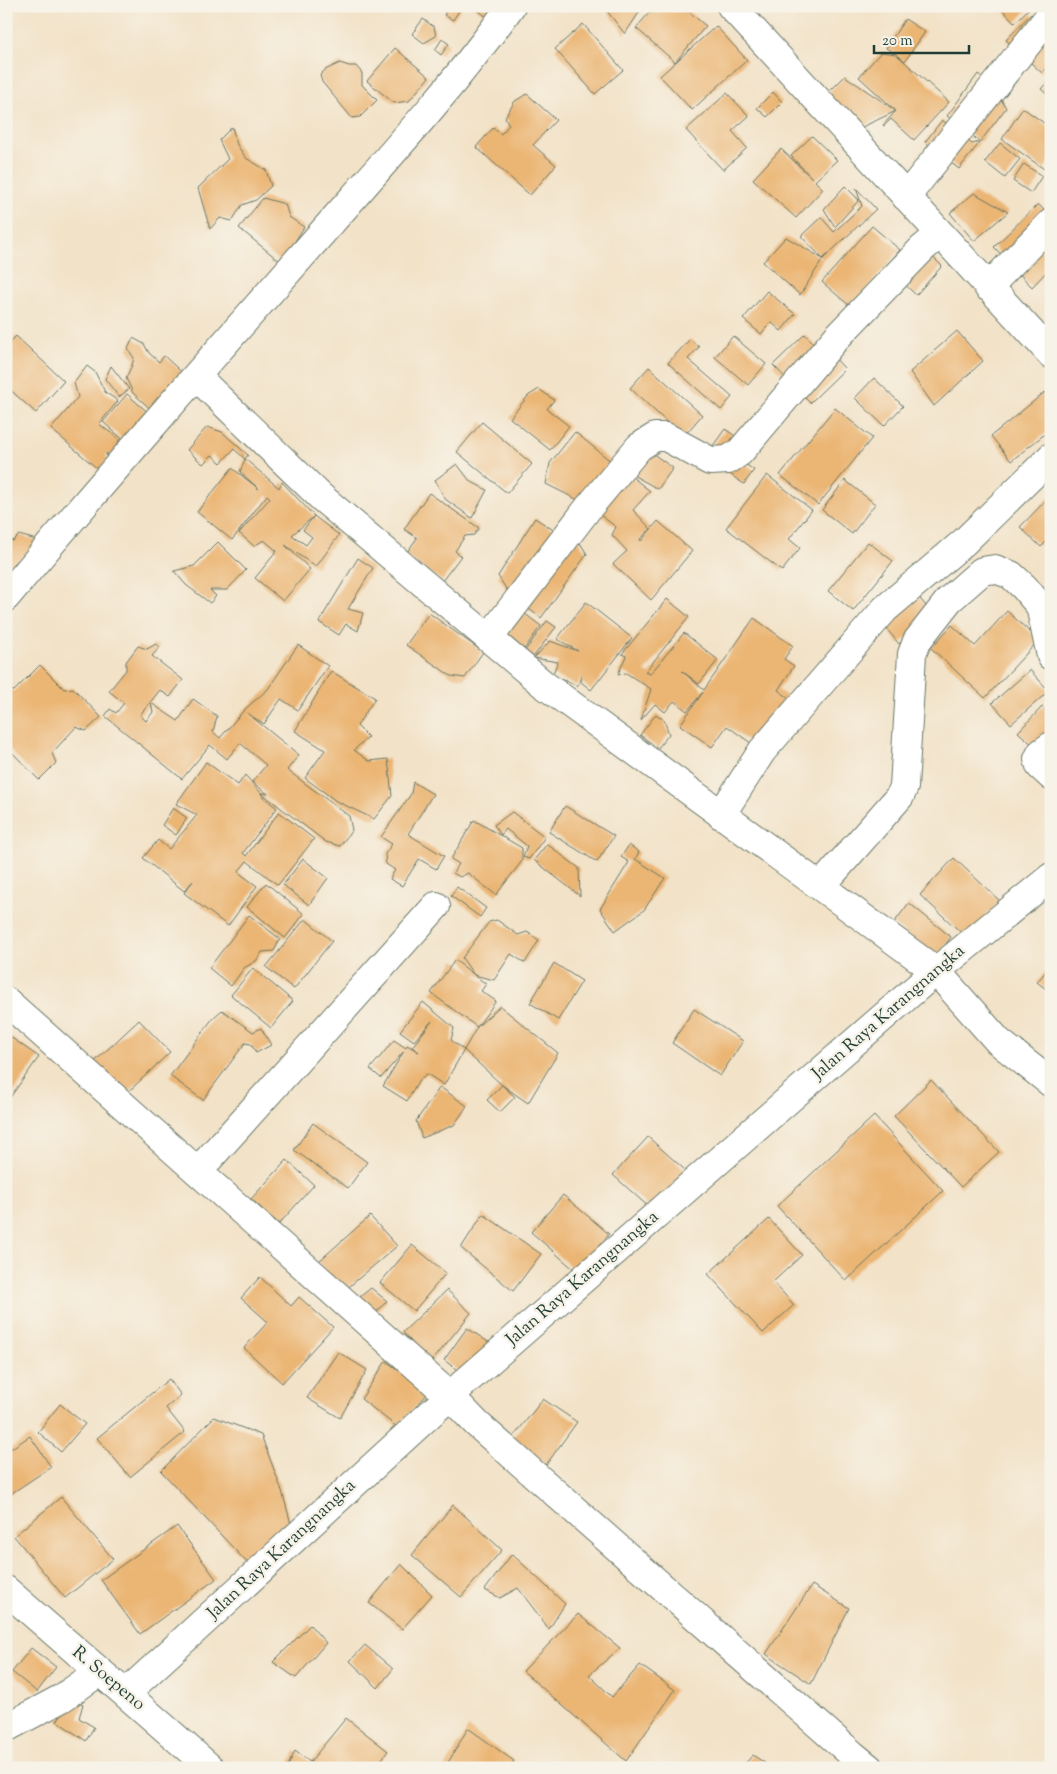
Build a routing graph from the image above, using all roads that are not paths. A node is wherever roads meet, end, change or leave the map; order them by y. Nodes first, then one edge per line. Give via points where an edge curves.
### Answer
1 (511, 6) edge
2 (731, 6) edge
3 (1051, 14) edge
4 (906, 197) junction
5 (1051, 223) edge
6 (940, 234) junction
7 (988, 287) junction
8 (1051, 354) edge
9 (196, 376) junction
10 (1051, 457) edge
11 (6, 597) edge
12 (489, 638) junction
13 (1051, 656) edge
14 (1051, 746) edge
15 (1051, 776) edge
16 (721, 815) junction
17 (1051, 877) edge
18 (822, 886) junction
19 (436, 906) dead end
20 (936, 971) junction
21 (6, 1001) edge
22 (1051, 1083) edge
23 (198, 1171) junction
24 (450, 1396) junction
25 (6, 1590) edge
26 (99, 1672) junction
27 (126, 1693) junction
28 (6, 1728) edge
29 (210, 1768) edge
30 (869, 1768) edge

1 - 9 street via 417,125
2 - 4 street
3 - 4 street
4 - 6 street
5 - 7 street
6 - 7 street
6 - 12 street via 837,337 740,452 728,460 710,461 666,437 655,437 639,447
7 - 8 street
9 - 11 street via 86,500
9 - 12 street via 321,497
10 - 16 street via 964,542 885,609 762,751
12 - 16 street via 543,684
13 - 18 street via 1040,606 1011,575 995,569 982,571 949,600 917,641 912,654 904,788
14 - 15 street via 1038,759 1040,766
16 - 18 street
17 - 20 street, Jalan Raya Karangnangka
18 - 20 street
19 - 23 street
20 - 22 street via 998,1040
20 - 24 street, Jalan Raya Karangnangka
21 - 23 street
23 - 24 street
24 - 27 street, Jalan Raya Karangnangka
24 - 30 street via 476,1424
25 - 26 street, R. Soepeno
26 - 27 street, R. Soepeno
26 - 28 street via 62,1698
27 - 29 street, R. Soepeno

